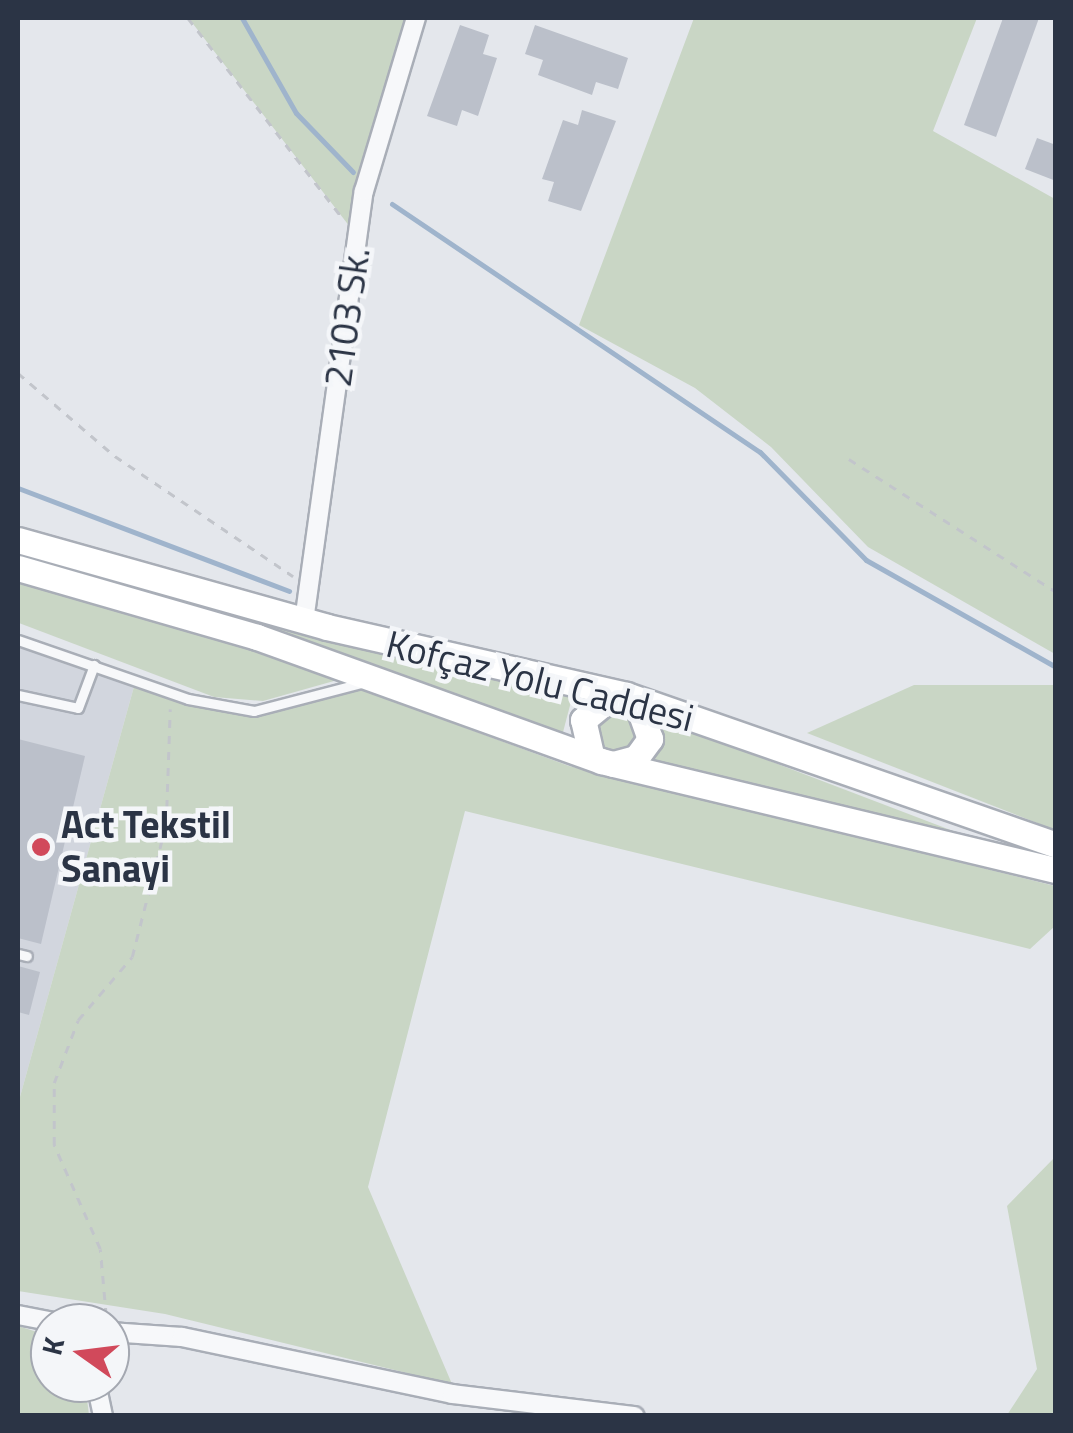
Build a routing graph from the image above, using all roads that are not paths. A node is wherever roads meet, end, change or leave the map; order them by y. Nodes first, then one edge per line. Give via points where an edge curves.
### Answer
1 (416, 18) edge
2 (18, 540) edge
3 (18, 568) edge
4 (304, 622) junction
5 (18, 640) edge
6 (94, 665) junction
7 (375, 679) junction
8 (18, 694) edge
9 (625, 697) junction
10 (602, 759) junction
11 (1056, 846) edge
12 (1056, 870) edge
13 (130, 1333) edge
14 (635, 1416) edge

1 - 4 street, 2103 Sk. via 358,236
2 - 4 main road, Kofçaz Yolu Caddesi
3 - 7 main road, Kofçaz Yolu Caddesi
4 - 9 main road, Kofçaz Yolu Caddesi
5 - 6 lane
6 - 7 lane via 254,711
6 - 8 lane via 78,708
7 - 10 main road, Kofçaz Yolu Caddesi
9 - 10 main road via 582,720
9 - 10 main road via 650,739 636,758
9 - 11 main road, Kofçaz Yolu Caddesi
10 - 12 main road, Kofçaz Yolu Caddesi
13 - 14 street via 182,1337 452,1394

